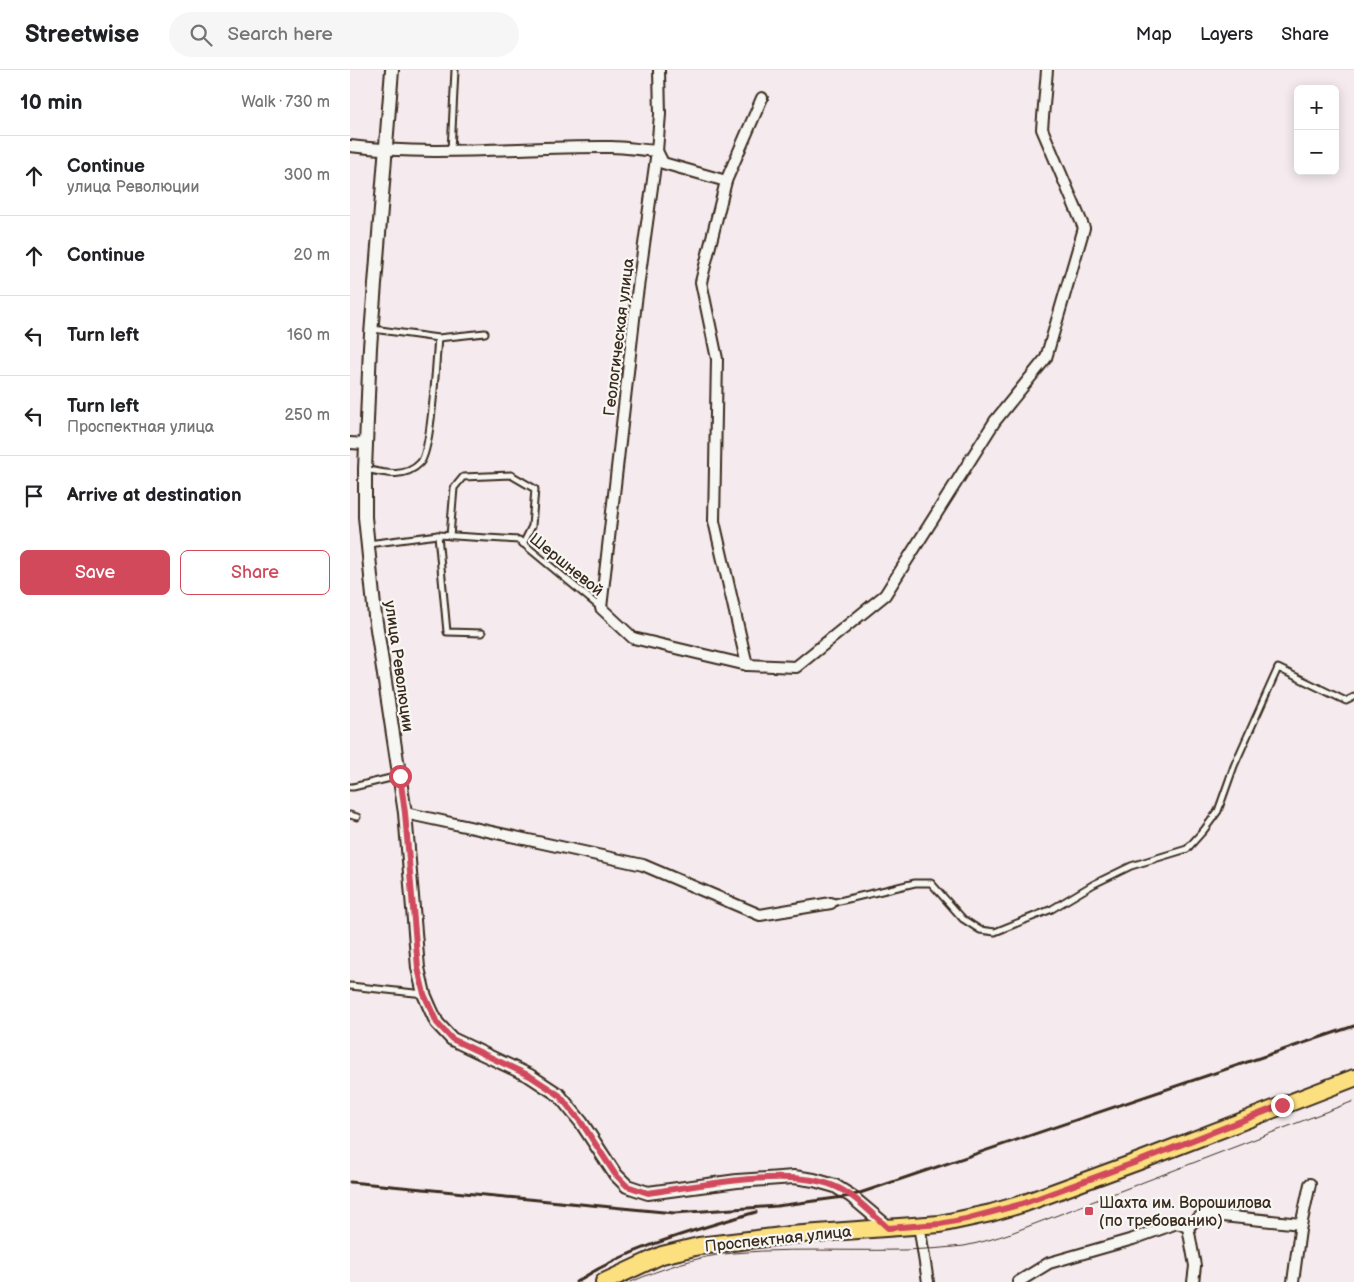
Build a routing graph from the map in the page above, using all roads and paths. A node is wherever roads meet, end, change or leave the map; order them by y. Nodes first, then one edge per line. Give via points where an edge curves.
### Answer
1 (392, 70) edge
2 (455, 70) edge
3 (659, 70) edge
4 (1047, 70) edge
5 (762, 98) dead end
6 (350, 146) edge
7 (385, 150) junction
8 (451, 151) junction
9 (656, 151) junction
10 (726, 181) junction
11 (372, 329) junction
12 (485, 333) dead end
13 (438, 338) junction
14 (350, 443) edge
15 (366, 444) junction
16 (365, 469) junction
17 (438, 535) junction
18 (450, 536) junction
19 (367, 544) junction
20 (523, 544) junction
21 (601, 608) junction
22 (482, 633) dead end
23 (747, 665) junction
24 (1354, 697) edge
25 (400, 776) junction
26 (350, 787) edge
27 (405, 813) junction
28 (350, 815) edge
29 (357, 817) dead end
30 (831, 903) joint
31 (350, 986) edge
32 (424, 994) junction
33 (1354, 1078) edge
34 (1310, 1184) dead end
35 (1301, 1224) junction
36 (918, 1226) junction
37 (1188, 1227) junction
38 (888, 1228) junction
39 (604, 1282) edge
40 (928, 1282) edge
41 (1018, 1282) edge
42 (1193, 1282) edge
43 (1293, 1282) edge

1 - 7 street, улица Революции
2 - 8 lane
3 - 9 street, Геологическая улица via 660,114
4 - 23 street via 1042,129 1084,228 1046,358 994,421 885,595 796,667
5 - 10 street
6 - 7 street
7 - 8 street
7 - 11 street, улица Революции
8 - 9 street via 612,147
9 - 10 street via 663,163
9 - 21 street, Геологическая улица
10 - 23 street via 701,282 717,359 714,521
11 - 13 lane
11 - 15 street, улица Революции
12 - 13 lane
13 - 16 lane via 430,429 422,463 395,475
14 - 15 street
15 - 16 street, улица Революции
16 - 19 street, улица Революции
17 - 18 lane, Шершневой
17 - 19 lane, Шершневой
17 - 22 lane via 447,632
18 - 20 lane, Шершневой via 519,540
18 - 20 lane via 454,488 463,476 511,475 535,489 532,526
19 - 25 street, улица Революции
20 - 21 lane, Шершневой
21 - 23 street via 633,638
24 - 30 lane via 1346,701 1278,668 1234,766 1218,811 1187,849 1131,866 1052,909 996,932 980,930 963,919 931,883 914,883
25 - 26 lane
25 - 27 street, улица Революции
27 - 30 street via 643,865 760,915
27 - 32 street, улица Революции via 418,968
28 - 29 lane
31 - 32 lane
32 - 38 street, улица Революции via 437,1023 452,1039 530,1076 559,1095 627,1186 648,1193 737,1181 794,1177 814,1180 835,1186 851,1196
33 - 36 main road, Проспектная улица via 1022,1204 966,1219
34 - 35 street
35 - 37 street via 1203,1214
35 - 43 street
36 - 38 main road, Проспектная улица
36 - 40 street
37 - 41 street via 1177,1223 1049,1263
37 - 42 street via 1195,1266
38 - 39 main road, Проспектная улица via 699,1246 662,1255

